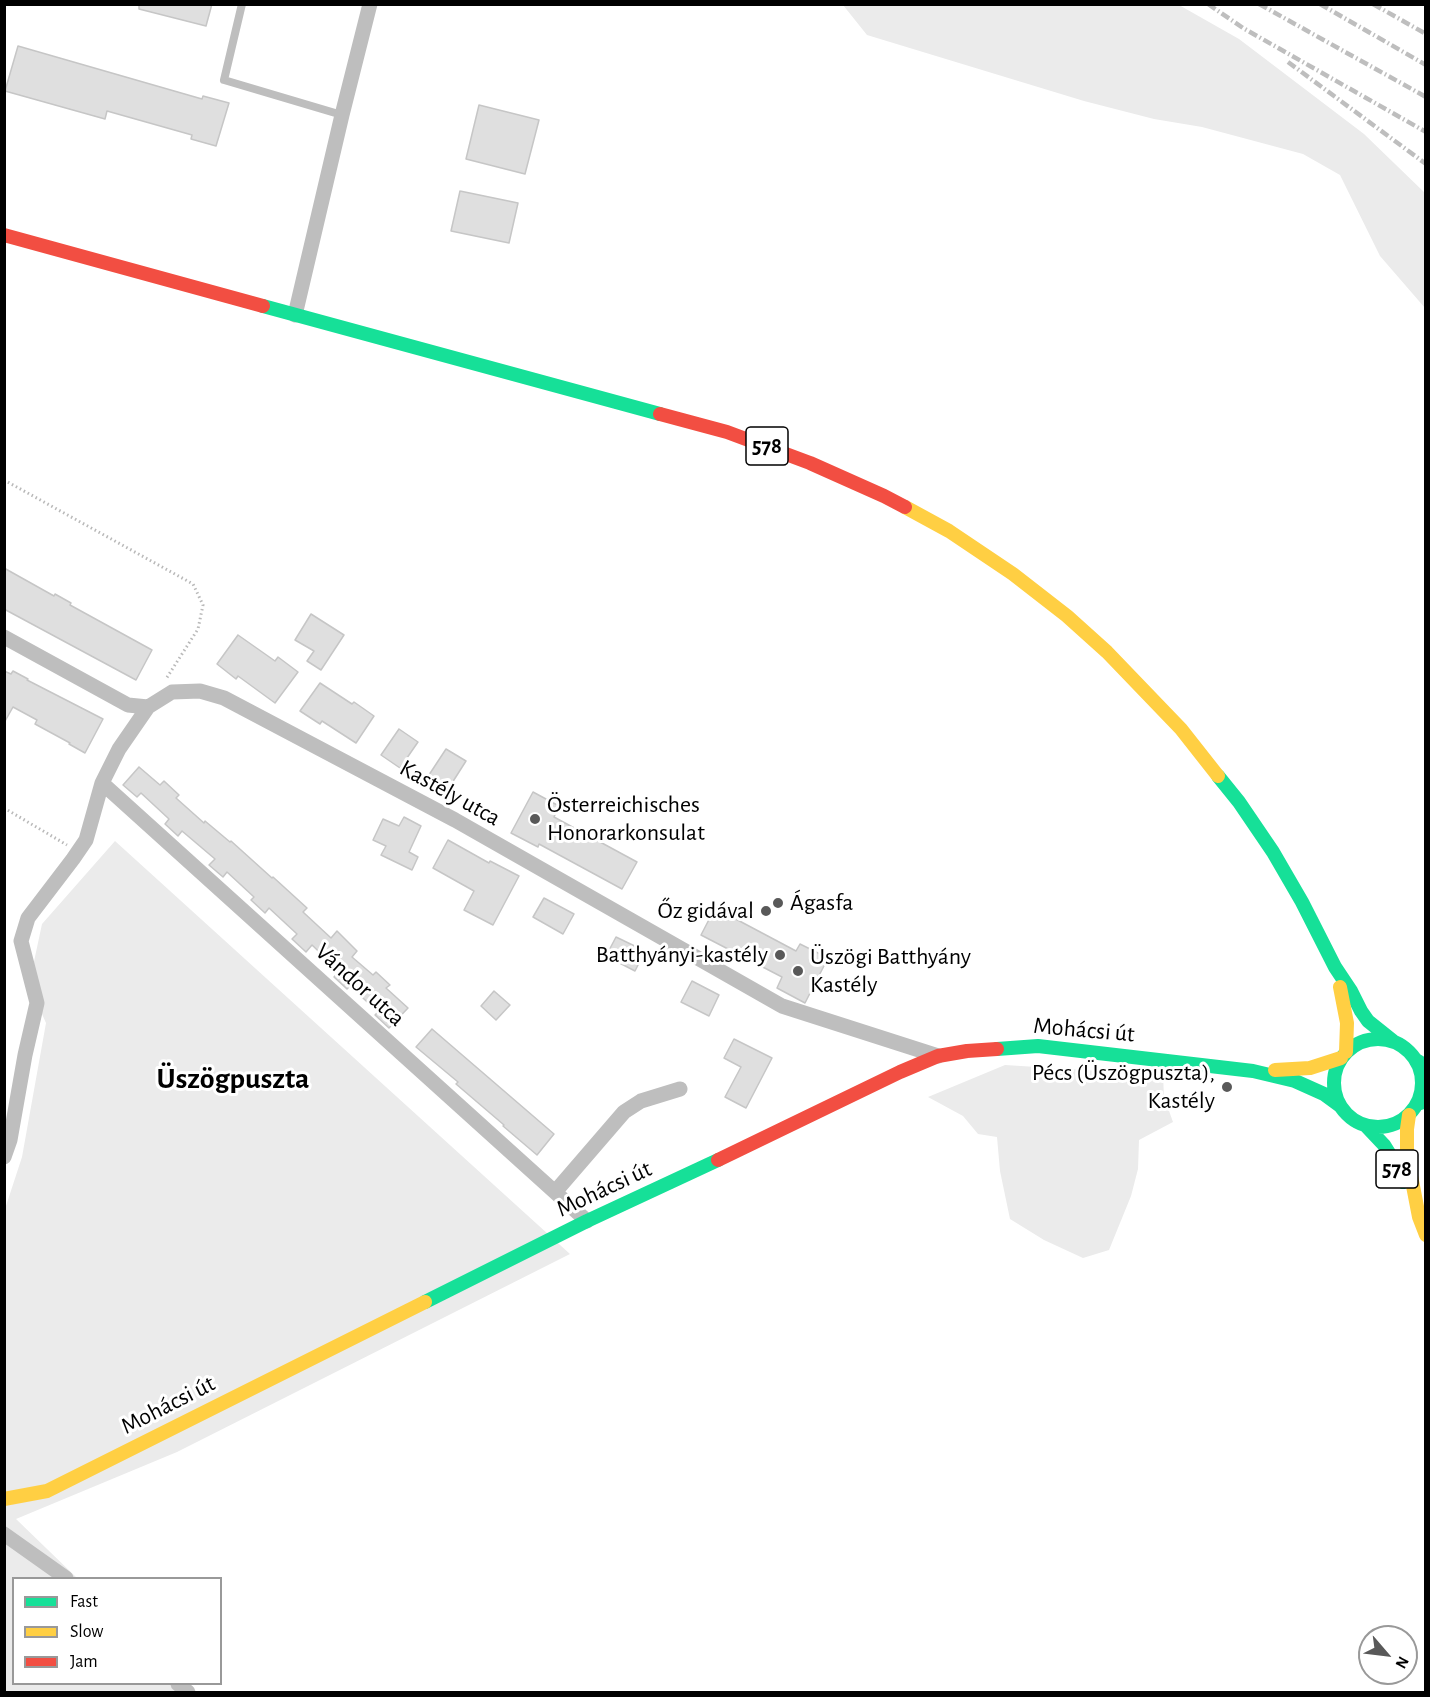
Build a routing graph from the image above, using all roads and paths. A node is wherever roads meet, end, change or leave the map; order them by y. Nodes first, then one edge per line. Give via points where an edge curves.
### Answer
1 (242, 4) edge
2 (370, 4) edge
3 (342, 115) junction
4 (4, 235) edge
5 (295, 315) junction
6 (4, 480) edge
7 (4, 637) edge
8 (148, 707) junction
9 (102, 783) junction
10 (4, 808) edge
11 (78, 852) junction
12 (1335, 967) junction
13 (1393, 1041) junction
14 (1344, 1055) junction
15 (938, 1056) junction
16 (1420, 1063) edge
17 (1253, 1071) junction
18 (680, 1089) dead end
19 (1338, 1105) junction
20 (1417, 1107) edge
21 (1367, 1127) junction
22 (4, 1157) edge
23 (555, 1192) junction
24 (1419, 1217) junction
25 (587, 1221) junction
26 (1425, 1235) edge
27 (4, 1499) edge
28 (4, 1534) edge
29 (65, 1577) edge

1 - 3 lane via 224,80
2 - 3 street
3 - 5 street
4 - 5 main road, 578
5 - 12 main road, 578 via 727,432 831,472 949,531 1067,616 1181,729 1213,766 1273,852
6 - 8 path via 193,584 203,605 198,629
7 - 8 street via 128,705
8 - 9 street via 119,749
8 - 15 street, Kastély utca via 172,692 200,691 224,698 454,820 782,1006
9 - 11 street via 86,840
9 - 23 street, Vándor utca
10 - 11 path
11 - 22 street via 28,918 21,941 37,1003
12 - 13 main road, 578 via 1368,1021
12 - 14 main road, 578 via 1347,1023
13 - 14 main road via 1368,1040
13 - 16 main road, 578
14 - 17 main road via 1310,1068
14 - 19 main road, 578 via 1334,1076
15 - 17 main road, Mohácsi út via 1038,1046
15 - 25 main road, Mohácsi út
16 - 20 main road, 578 via 1422,1087
17 - 19 main road via 1294,1081
18 - 23 street via 641,1101 624,1112
19 - 21 main road, 578 via 1350,1119
20 - 21 main road, 578 via 1397,1124
20 - 24 main road, 578 via 1407,1129 1407,1155
21 - 24 main road, 578 via 1394,1161
23 - 25 street, Vándor utca
24 - 26 main road, 578
25 - 27 main road, Mohácsi út via 47,1491
28 - 29 street

